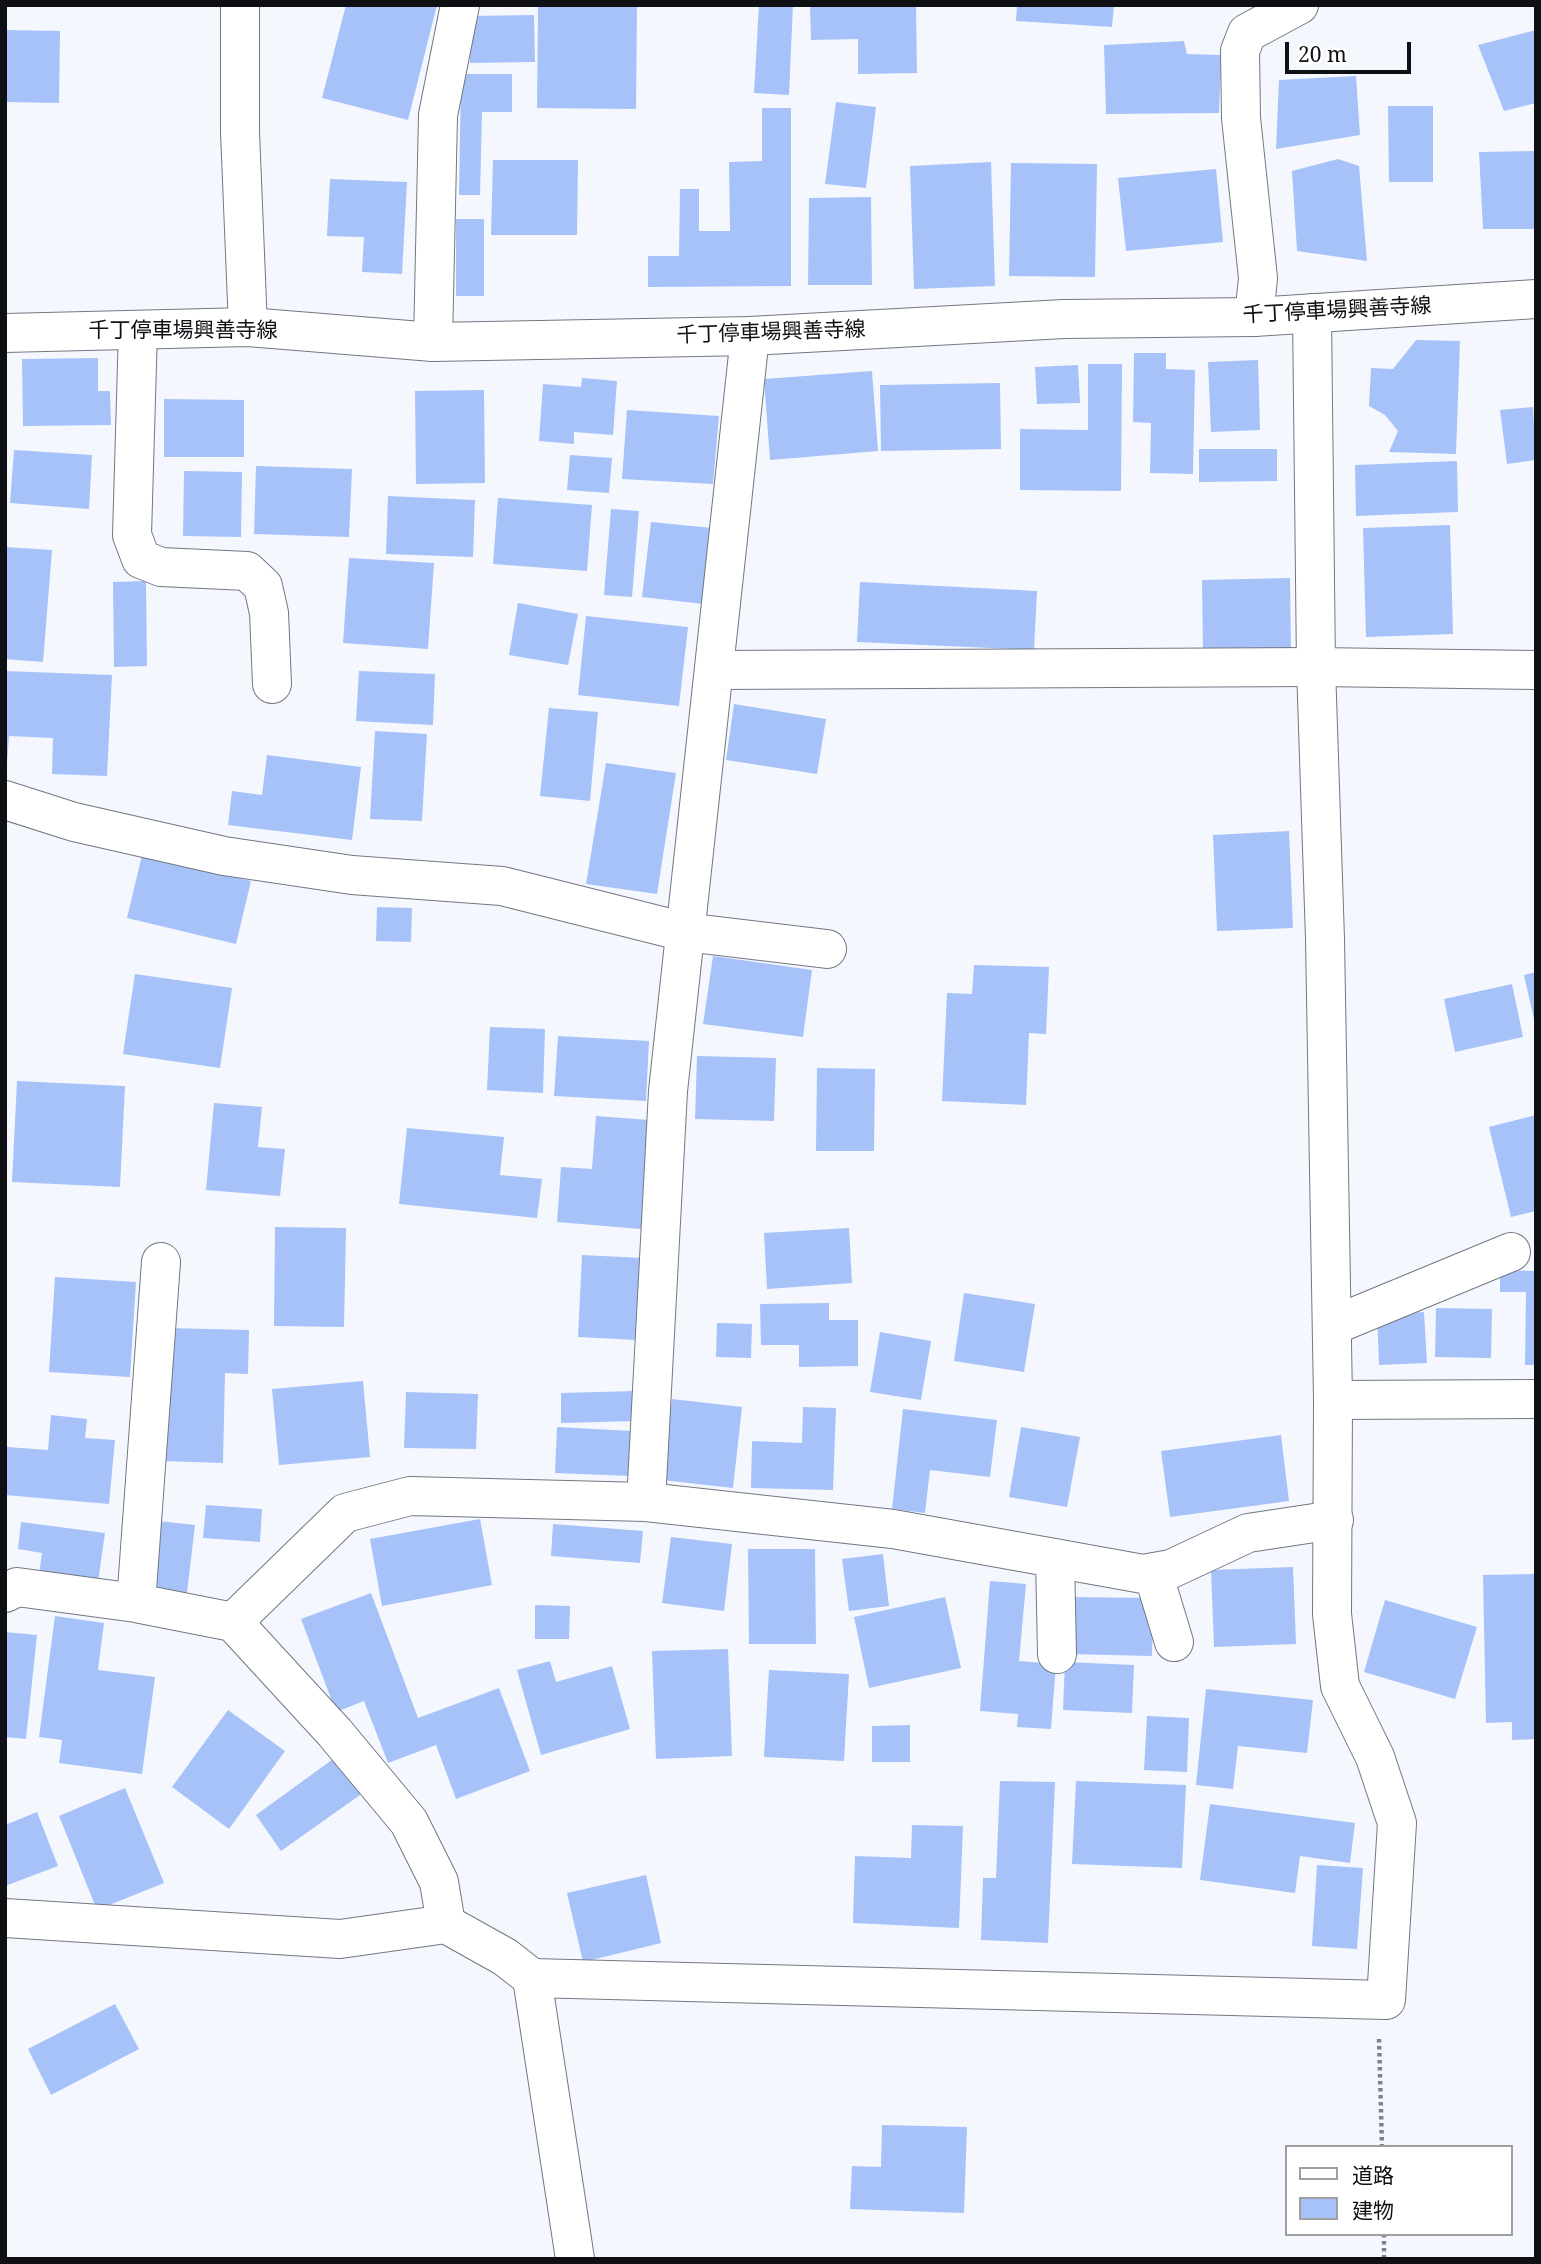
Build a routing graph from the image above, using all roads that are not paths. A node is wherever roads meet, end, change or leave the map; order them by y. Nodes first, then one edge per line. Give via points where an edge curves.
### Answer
1 (240, 5) edge
2 (460, 5) edge
3 (1299, 5) edge
4 (1536, 299) edge
5 (1312, 313) junction
6 (1254, 317) junction
7 (248, 327) junction
8 (138, 330) junction
9 (5, 333) edge
10 (750, 336) junction
11 (433, 342) junction
12 (1317, 667) junction
13 (714, 670) junction
14 (1536, 670) edge
15 (272, 684) dead end
16 (5, 800) edge
17 (685, 932) junction
18 (827, 949) dead end
19 (1511, 1252) dead end
20 (161, 1262) dead end
21 (1332, 1326) junction
22 (1536, 1399) edge
23 (1333, 1400) junction
24 (646, 1502) junction
25 (1334, 1520) junction
26 (1055, 1558) junction
27 (1153, 1573) junction
28 (9, 1581) edge
29 (136, 1603) junction
30 (233, 1622) junction
31 (1174, 1642) dead end
32 (1057, 1654) dead end
33 (5, 1919) edge
34 (446, 1924) junction
35 (532, 1979) junction
36 (575, 2259) edge

1 - 7 street
2 - 11 street via 438,114
3 - 6 street via 1247,33 1240,51 1241,118 1258,278
4 - 5 street, 千丁停車場興善寺線
5 - 6 street, 千丁停車場興善寺線
5 - 12 street
6 - 10 street, 千丁停車場興善寺線 via 1064,319
7 - 8 street, 千丁停車場興善寺線
7 - 11 street, 千丁停車場興善寺線
8 - 9 street, 千丁停車場興善寺線
8 - 15 street via 132,535 141,559 161,567 247,571 263,586 269,613
10 - 11 street, 千丁停車場興善寺線
10 - 13 street
12 - 13 street
12 - 14 street
12 - 21 street
13 - 17 street
16 - 17 street via 74,822 223,856 352,875 502,886
17 - 18 street
17 - 24 street via 668,1091
19 - 21 street
20 - 29 street
21 - 23 street
22 - 23 street
23 - 25 street
24 - 26 street via 893,1529
24 - 30 street via 410,1496 345,1513
25 - 27 street via 1248,1533
25 - 35 street via 1332,1614 1340,1686 1375,1757 1397,1824 1386,2000
26 - 27 street
26 - 32 street
27 - 31 street
28 - 29 street
29 - 30 street
30 - 34 street via 410,1822 439,1882
33 - 34 street via 340,1939
34 - 35 street
35 - 36 street

